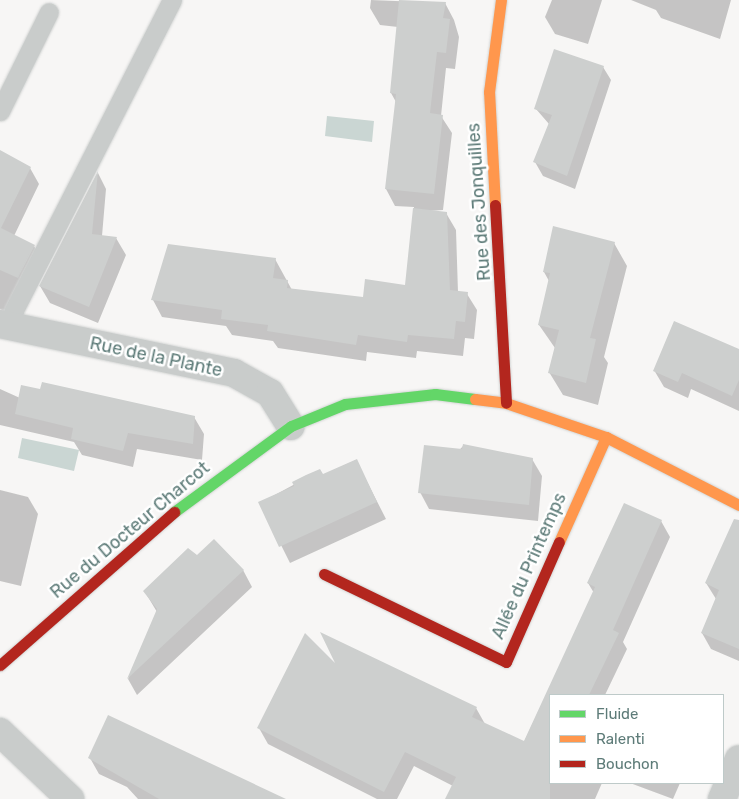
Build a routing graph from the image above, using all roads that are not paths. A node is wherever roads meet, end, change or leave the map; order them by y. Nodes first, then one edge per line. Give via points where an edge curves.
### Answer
1 (172, 0) edge
2 (501, 0) edge
3 (49, 12) dead end
4 (0, 111) edge
5 (5, 325) edge
6 (506, 403) junction
7 (291, 426) junction
8 (606, 437) junction
9 (739, 505) edge
10 (324, 574) dead end
11 (0, 665) edge
12 (0, 732) edge
13 (739, 759) edge
14 (70, 799) edge
15 (722, 799) edge

1 - 5 lane
2 - 6 street, Rue des Jonquilles via 490,92
3 - 4 lane
5 - 7 street, Rue de la Plante via 234,373 270,393
6 - 7 street, Rue du Docteur Charcot via 435,394 392,396 345,404
6 - 8 street, Rue du Docteur Charcot
7 - 11 street, Rue du Docteur Charcot via 202,488
8 - 9 street, Rue du Docteur Charcot
8 - 10 street, Allée du Printemps via 506,662
12 - 14 street
13 - 15 street

